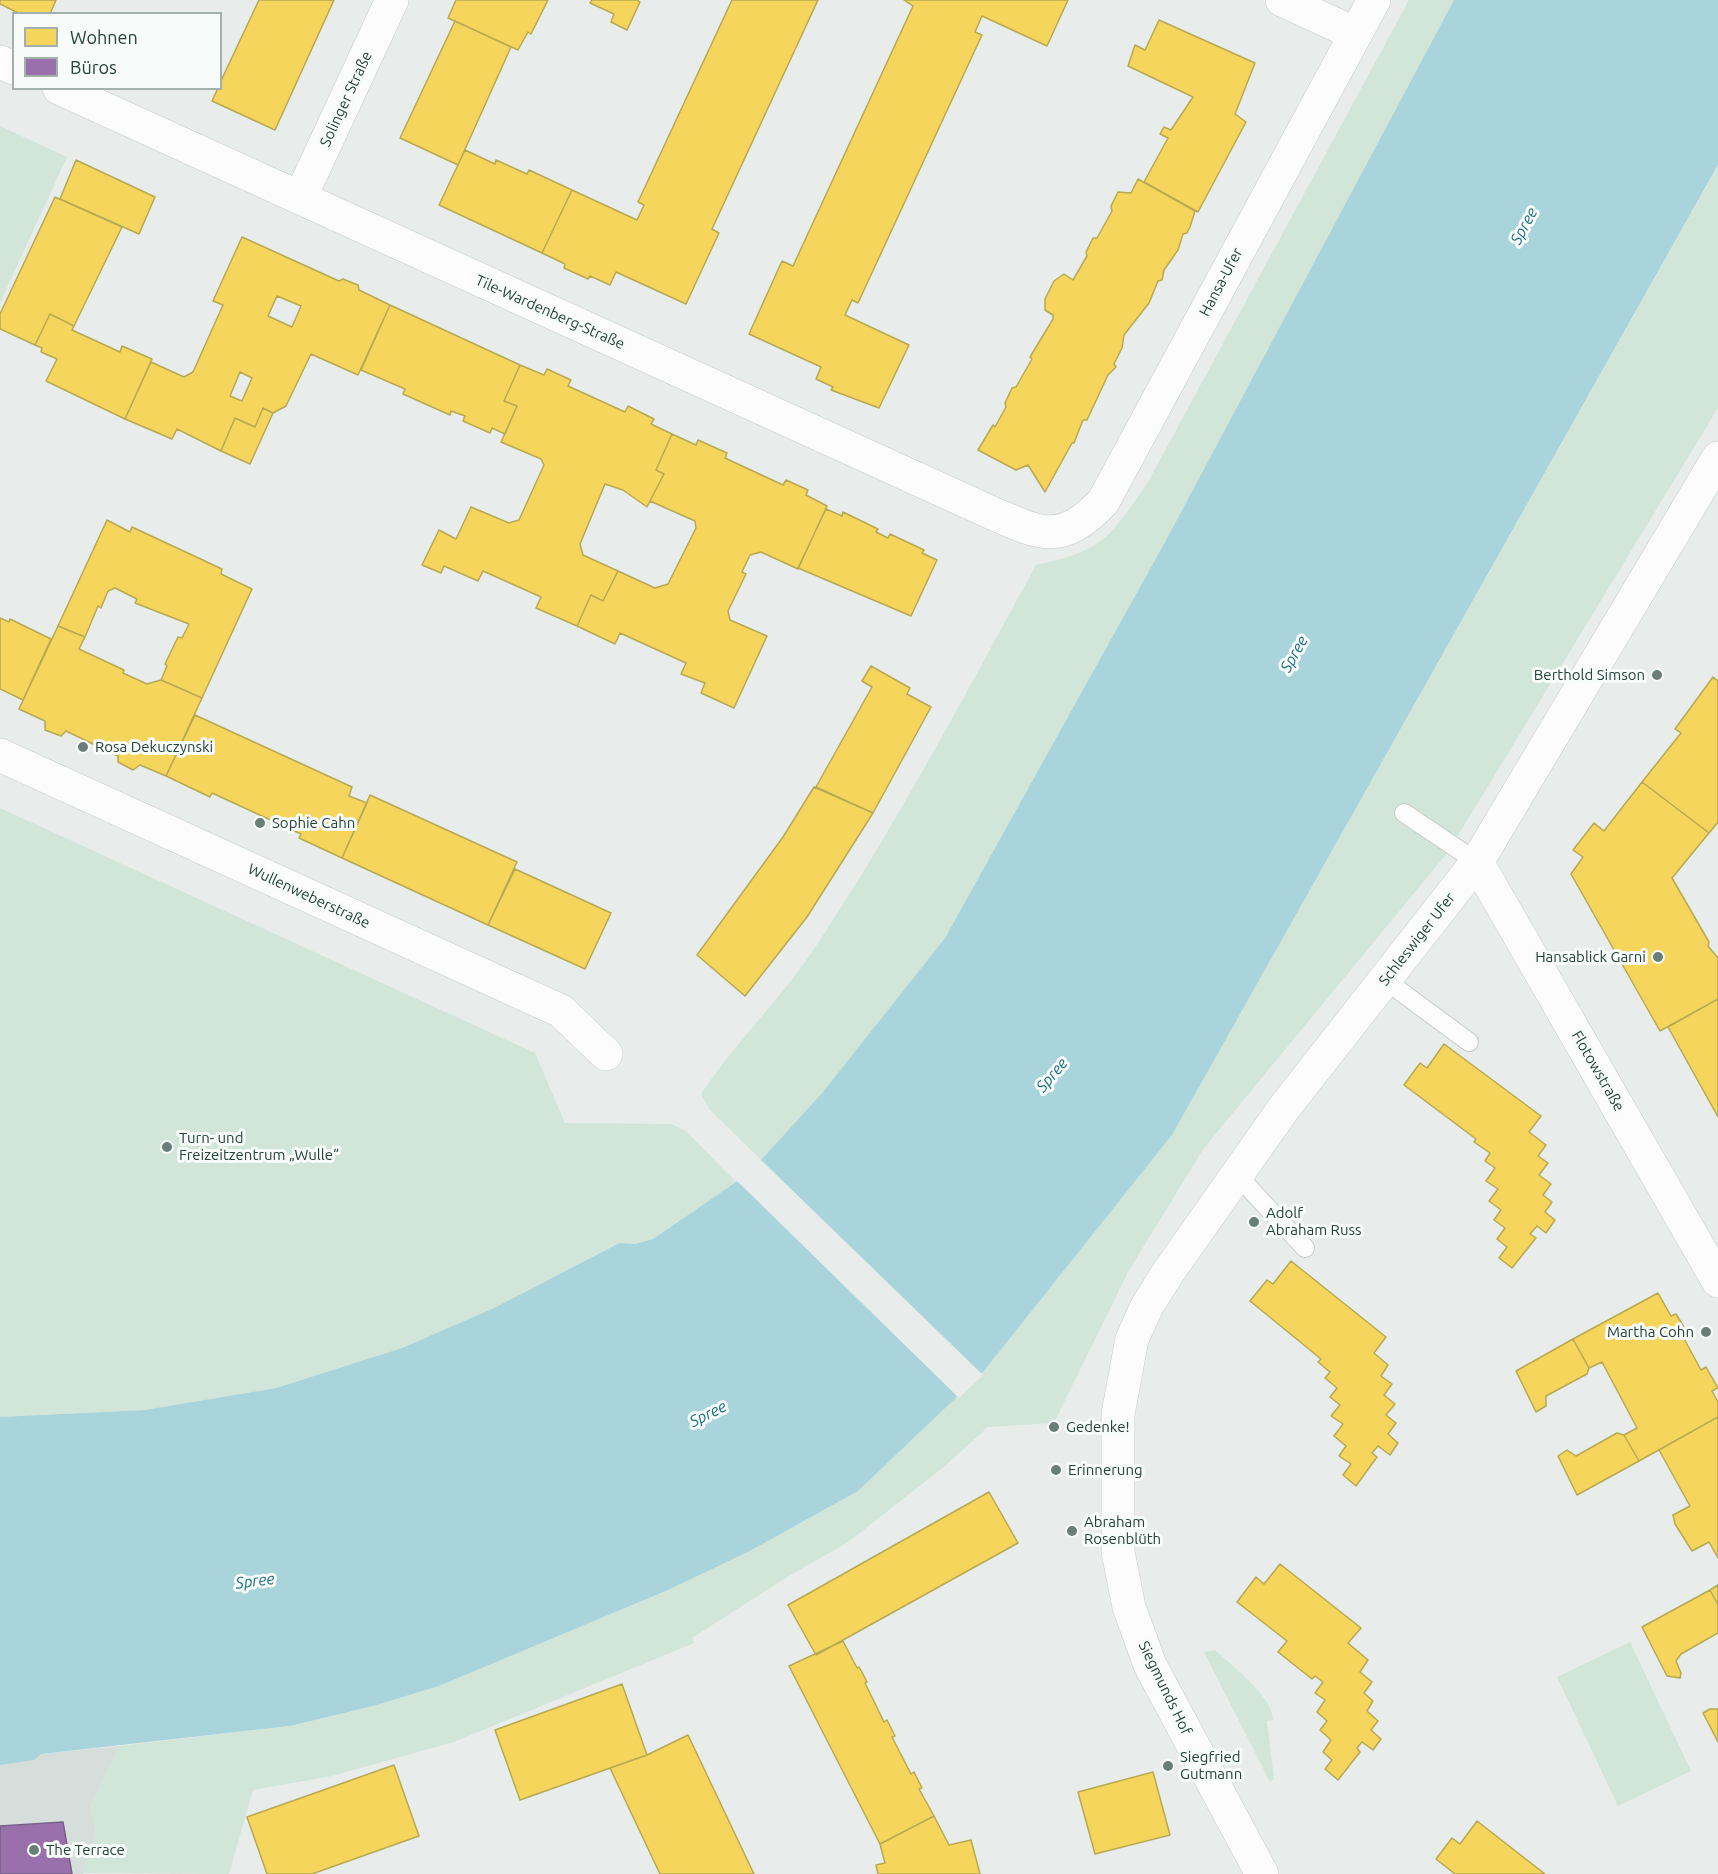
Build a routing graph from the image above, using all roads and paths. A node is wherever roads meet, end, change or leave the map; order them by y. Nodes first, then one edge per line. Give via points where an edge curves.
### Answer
1 (392, 0) edge
2 (1282, 0) edge
3 (1374, 0) edge
4 (1356, 34) junction
5 (63, 90) edge
6 (300, 198) junction
7 (1718, 458) edge
8 (1042, 532) joint
9 (0, 755) edge
10 (1404, 813) dead end
11 (1477, 862) junction
12 (1385, 980) junction
13 (1469, 1042) dead end
14 (606, 1054) dead end
15 (1237, 1175) junction
16 (1305, 1248) dead end
17 (1718, 1281) edge
18 (1118, 1414) joint
19 (1262, 1874) edge

1 - 6 street, Solinger Straße
2 - 4 street
3 - 4 street, Hansa-Ufer
4 - 8 street, Hansa-Ufer via 1103,502 1084,522 1066,530
5 - 6 street, Tile-Wardenberg-Straße
6 - 8 street, Tile-Wardenberg-Straße via 982,509
7 - 11 street, Schleswiger Ufer
9 - 14 street, Wullenweberstraße via 561,1011
10 - 11 lane
11 - 12 street, Schleswiger Ufer
11 - 17 street, Flotowstraße
12 - 13 lane
12 - 15 street, Schleswiger Ufer via 1284,1108
15 - 16 lane
15 - 18 street, Schleswiger Ufer via 1148,1305 1132,1340
18 - 19 street, Siegmunds Hof via 1118,1552 1129,1607 1150,1665

